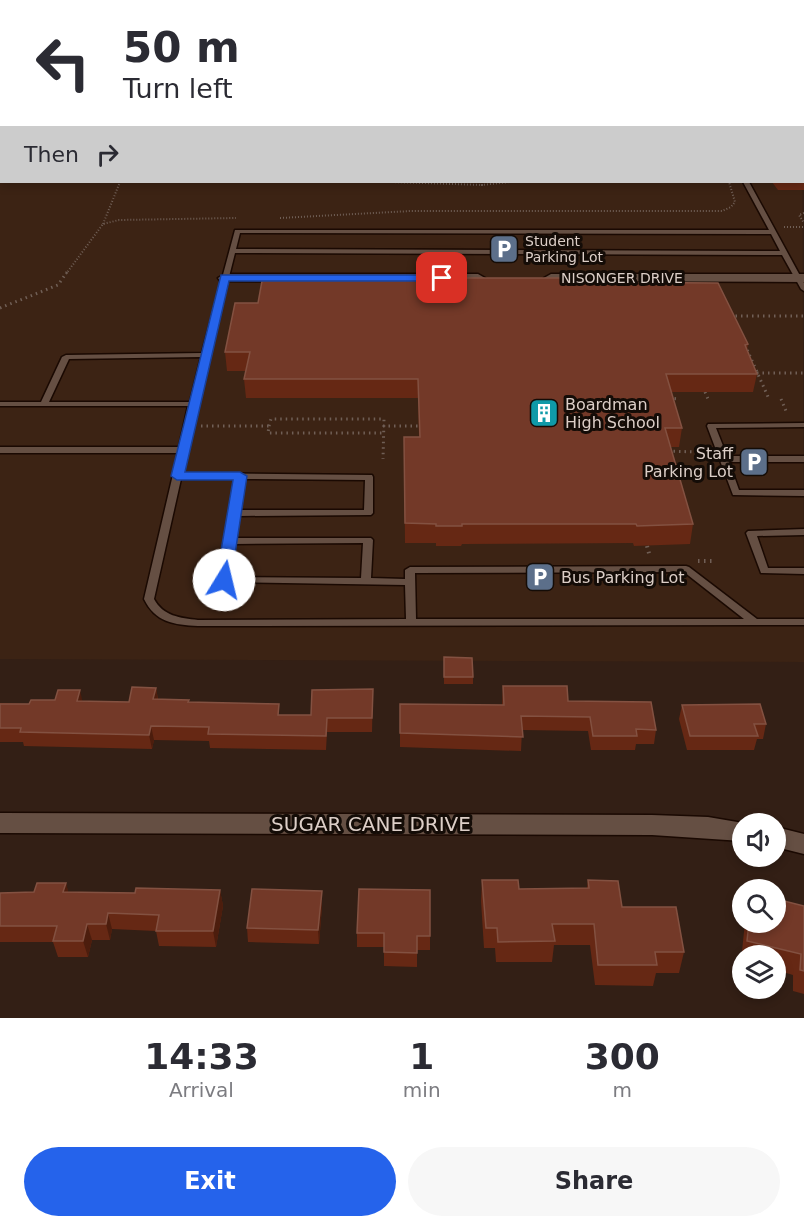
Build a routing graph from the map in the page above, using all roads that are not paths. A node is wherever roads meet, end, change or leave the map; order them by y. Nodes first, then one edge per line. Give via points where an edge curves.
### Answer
1 (747, 183) edge
2 (774, 232) junction
3 (232, 251) junction
4 (785, 253) junction
5 (225, 278) junction
6 (488, 278) edge
7 (533, 278) edge
8 (802, 282) edge
9 (205, 355) junction
10 (0, 404) edge
11 (44, 404) junction
12 (193, 404) junction
13 (804, 425) edge
14 (0, 450) edge
15 (183, 450) junction
16 (723, 459) junction
17 (804, 459) edge
18 (177, 476) junction
19 (240, 476) junction
20 (804, 493) edge
21 (235, 513) junction
22 (804, 532) edge
23 (230, 541) junction
24 (804, 571) edge
25 (366, 582) junction
26 (410, 582) junction
27 (754, 622) junction
28 (804, 622) edge
29 (411, 623) junction
30 (0, 823) edge
31 (732, 830) edge
32 (786, 840) edge
33 (804, 844) edge

1 - 2 lane
2 - 3 lane via 237,231
2 - 4 lane
3 - 4 lane
3 - 5 lane
4 - 8 lane
5 - 6 street
5 - 9 lane
7 - 8 street, NISONGER DRIVE
9 - 11 lane via 66,357
9 - 12 lane
10 - 11 lane
11 - 12 lane
12 - 15 lane
13 - 16 lane via 711,426
14 - 15 lane
15 - 18 lane
16 - 17 lane
16 - 20 lane via 736,493
18 - 19 lane
18 - 29 lane via 149,592 151,606 157,612 174,620 198,623
19 - 21 lane
19 - 21 lane via 369,477 368,513
21 - 23 lane
22 - 24 lane via 751,533 764,571
23 - 25 lane via 368,540
23 - 25 lane via 224,580
25 - 26 lane
26 - 27 lane via 410,570 686,569
26 - 29 lane
27 - 28 lane
27 - 29 lane
30 - 31 street, SUGAR CANE DRIVE via 640,825
32 - 33 street

